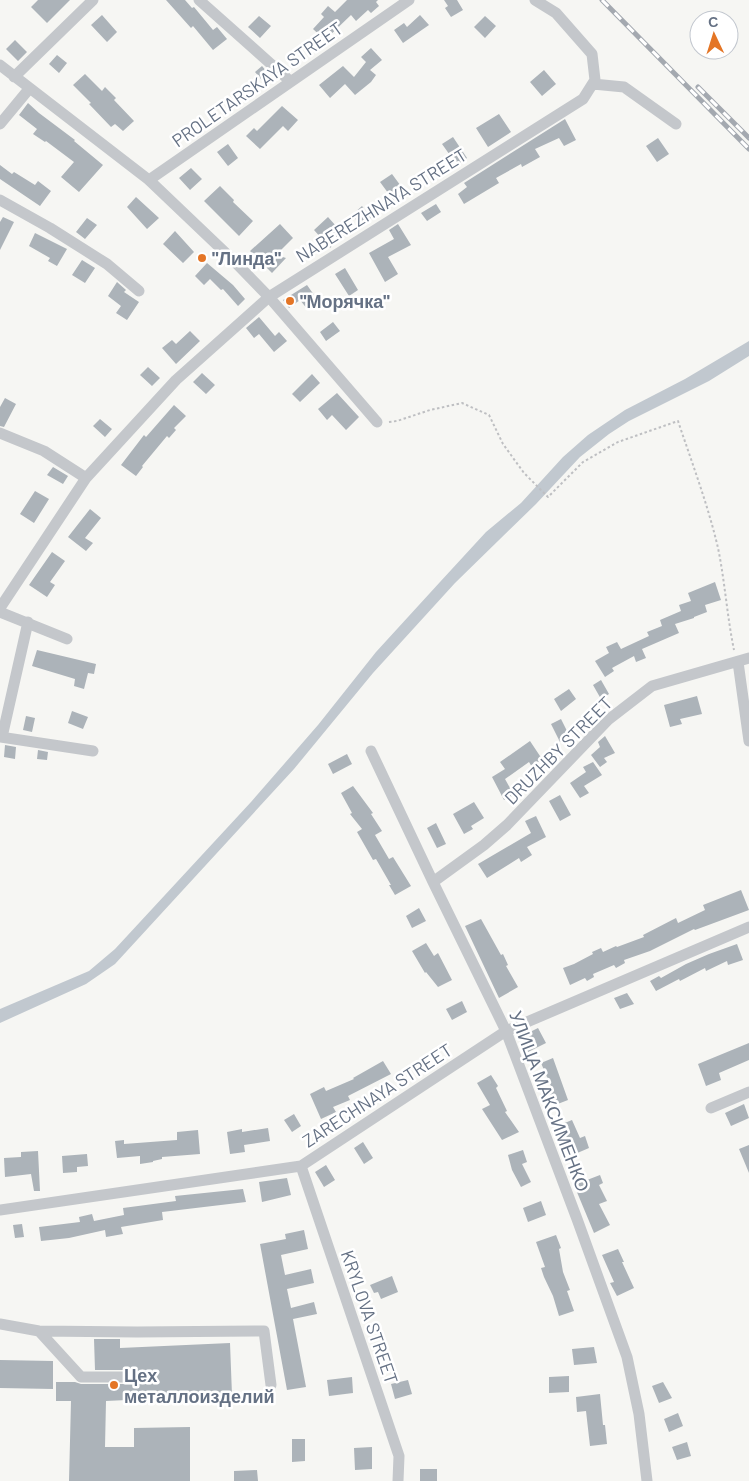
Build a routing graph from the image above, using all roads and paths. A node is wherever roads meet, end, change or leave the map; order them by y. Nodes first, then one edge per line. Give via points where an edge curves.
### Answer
1 (93, 0) edge
2 (199, 0) edge
3 (409, 0) edge
4 (535, 0) edge
5 (0, 65) edge
6 (14, 77) junction
7 (290, 81) junction
8 (593, 84) junction
9 (29, 89) junction
10 (0, 124) edge
11 (676, 124) dead end
12 (149, 180) junction
13 (0, 200) edge
14 (138, 292) dead end
15 (269, 297) junction
16 (376, 422) joint
17 (0, 433) edge
18 (86, 478) junction
19 (0, 608) edge
20 (0, 612) edge
21 (28, 622) junction
22 (67, 639) dead end
23 (744, 660) edge
24 (1, 737) edge
25 (749, 741) edge
26 (93, 751) dead end
27 (372, 751) dead end
28 (433, 882) junction
29 (749, 927) edge
30 (506, 1031) junction
31 (749, 1092) edge
32 (710, 1108) dead end
33 (301, 1166) junction
34 (0, 1210) edge
35 (0, 1324) edge
36 (39, 1331) junction
37 (128, 1377) dead end
38 (272, 1385) dead end
39 (398, 1481) edge
40 (647, 1481) edge

1 - 6 street
2 - 7 street
3 - 7 street, PROLETARSKAYA STREET
4 - 8 street via 556,13 592,54 596,80
5 - 6 street
6 - 9 street
7 - 12 street, PROLETARSKAYA STREET
8 - 11 street via 624,87
8 - 15 street, NABEREZHNAYA STREET via 583,99
9 - 10 street
9 - 12 street
12 - 15 street
13 - 14 street via 107,264
15 - 16 street
15 - 18 street, NABEREZHNAYA STREET via 176,380
16 - 23 path via 397,422 462,403 489,415 503,444 524,473 548,497 583,462 618,442 678,421 708,511 726,591 734,648
17 - 18 street via 44,450
18 - 19 street, NABEREZHNAYA STREET
20 - 21 street
21 - 22 street
21 - 24 street
23 - 25 street
23 - 28 street, DRUZHBY STREET via 652,686 608,720 507,825
24 - 26 street
27 - 28 street, УЛИЦА МАКСИМЕНКО
28 - 30 street, УЛИЦА МАКСИМЕНКО
29 - 30 street, ZARECHNAYA STREET
30 - 33 street, ZARECHNAYA STREET
30 - 40 street, УЛИЦА МАКСИМЕНКО via 627,1356 639,1414
31 - 32 street
33 - 34 street, ZARECHNAYA STREET
33 - 39 street, KRYLOVA STREET via 399,1456
35 - 36 street
36 - 37 street via 81,1377
36 - 38 street via 264,1331

